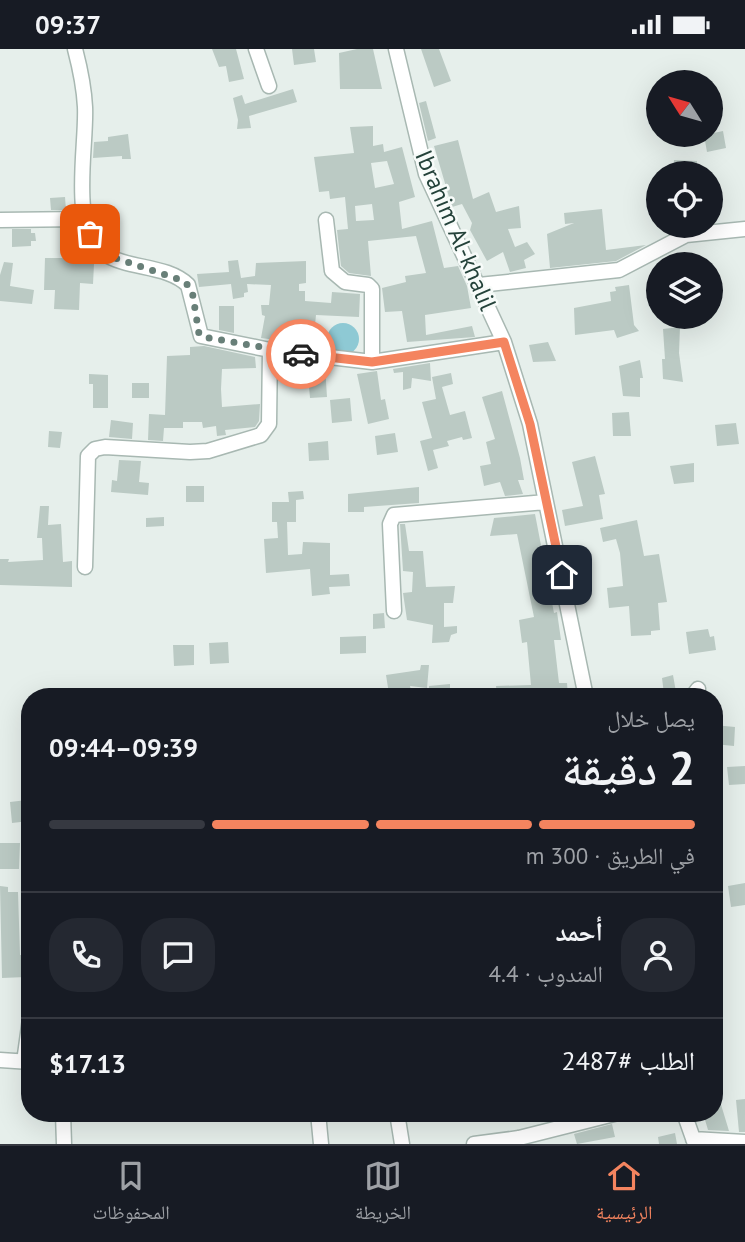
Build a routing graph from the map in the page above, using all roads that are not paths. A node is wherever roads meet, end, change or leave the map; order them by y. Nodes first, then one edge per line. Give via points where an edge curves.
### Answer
1 (75, 49) edge
2 (256, 49) edge
3 (396, 49) edge
4 (269, 86) dead end
5 (83, 219) junction
6 (0, 220) edge
7 (326, 221) dead end
8 (745, 229) edge
9 (479, 285) junction
10 (504, 342) junction
11 (270, 350) junction
12 (372, 362) junction
13 (546, 502) junction
14 (85, 567) dead end
15 (394, 611) dead end
16 (584, 688) edge
17 (0, 1060) edge
18 (21, 1062) edge
19 (63, 1122) edge
20 (319, 1122) edge
21 (398, 1122) edge
22 (582, 1122) edge
23 (687, 1122) edge
24 (694, 1142) edge
25 (745, 1142) edge
26 (64, 1144) edge
27 (321, 1144) edge
28 (402, 1144) edge
29 (474, 1144) edge

1 - 5 street via 85,107
2 - 4 street
3 - 9 street, Ibrahim Al-khalil via 426,174
5 - 6 street
5 - 11 street via 103,253 188,285 201,335
7 - 12 street via 332,271 345,282 372,289
8 - 9 street via 686,235 619,270
9 - 10 street, Ibrahim Al-khalil
10 - 12 street
10 - 13 street, Ibrahim Al-khalil via 530,424
11 - 12 street
11 - 14 street via 269,424 261,435 208,451 105,447 88,456
13 - 15 street via 394,515 390,524
13 - 16 street, Ibrahim Al-khalil
17 - 18 street
19 - 26 street
20 - 27 street
21 - 28 street
22 - 29 street
23 - 24 street
24 - 25 street

